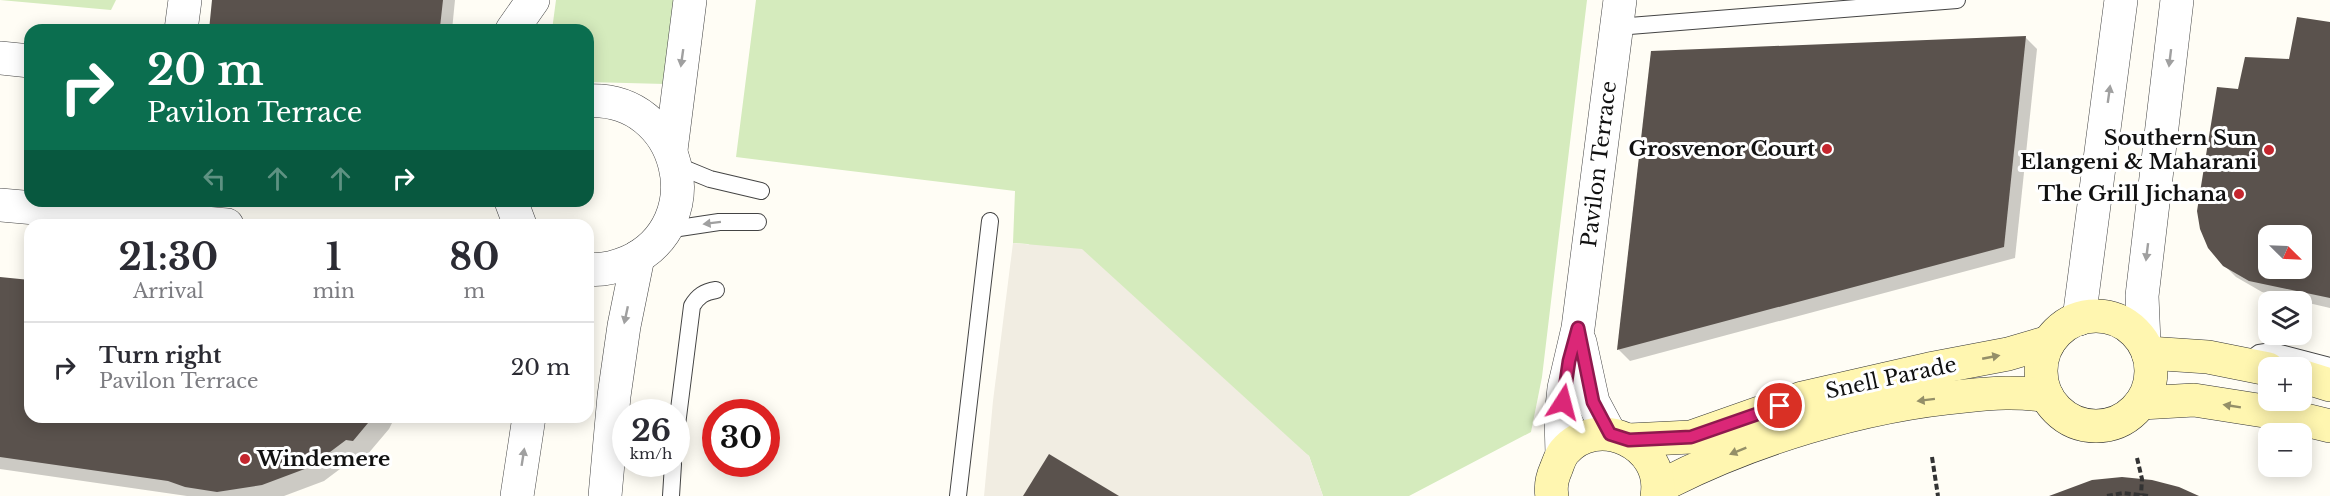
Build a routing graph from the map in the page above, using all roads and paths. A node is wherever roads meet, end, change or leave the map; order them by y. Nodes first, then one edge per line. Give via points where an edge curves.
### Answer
1 (185, 0) edge
2 (533, 0) edge
3 (539, 0) edge
4 (690, 0) edge
5 (1957, 0) edge
6 (2121, 0) edge
7 (2177, 0) edge
8 (1619, 14) edge
9 (182, 24) edge
10 (516, 24) edge
11 (538, 24) edge
12 (0, 58) edge
13 (24, 60) edge
14 (594, 101) edge
15 (674, 157) junction
16 (761, 191) dead end
17 (0, 204) edge
18 (24, 206) edge
19 (32, 207) edge
20 (162, 219) edge
21 (990, 221) dead end
22 (758, 222) dead end
23 (666, 230) junction
24 (638, 257) junction
25 (594, 269) edge
26 (716, 290) dead end
27 (2079, 319) junction
28 (1578, 328) junction
29 (2049, 342) junction
30 (2146, 348) junction
31 (2256, 366) edge
32 (2330, 366) edge
33 (2312, 379) edge
34 (2330, 385) edge
35 (2047, 396) junction
36 (680, 399) edge
37 (2141, 403) junction
38 (529, 423) edge
39 (2330, 426) edge
40 (1619, 437) junction
41 (1932, 458) dead end
42 (2137, 458) dead end
43 (1555, 476) edge
44 (672, 477) edge
45 (1658, 492) edge
46 (2141, 495) edge
47 (517, 496) edge
48 (605, 496) edge
49 (671, 496) edge
50 (958, 496) edge
51 (1525, 496) edge
52 (1938, 496) edge
53 (2107, 496) edge
54 (2148, 496) edge

1 - 9 street
2 - 10 street
3 - 11 street
4 -> 15 street
5 - 8 lane
27 -> 6 street
7 -> 30 street via 2142,296
8 - 28 street, Pavilon Terrace
12 - 13 street
14 - 15 street via 623,105 643,115 659,131
15 - 16 lane via 710,179
15 - 23 street via 679,187
17 - 18 street
19 - 20 street
21 - 50 lane
22 -> 23 lane via 719,222
23 - 24 street
24 - 25 street via 617,267
24 -> 48 street via 614,396
26 - 36 lane via 706,291 692,306
27 - 29 main road
27 - 30 main road via 2101,316 2123,322 2135,331
28 - 40 street, Pavilon Terrace via 1593,402
28 - 43 street, Pavilon Terrace via 1564,388
29 - 35 main road via 2042,359 2041,378
40 -> 29 main road, Snell Parade via 1691,437 1802,398
30 - 31 main road
30 - 37 main road via 2151,379
31 - 32 lane via 2259,353 2272,351
33 - 34 main road
35 - 37 main road via 2056,409 2084,425 2116,423
35 -> 45 main road, Snell Parade via 2009,392 1920,400 1759,443 1689,471
39 -> 37 main road via 2194,400
47 -> 38 street
40 - 43 main road, Snell Parade via 1589,436 1570,446
40 - 45 main road, Snell Parade via 1645,451 1655,468
41 - 52 path
42 - 46 path
43 - 51 main road, Snell Parade
44 - 49 lane
46 - 53 path
46 - 54 path

